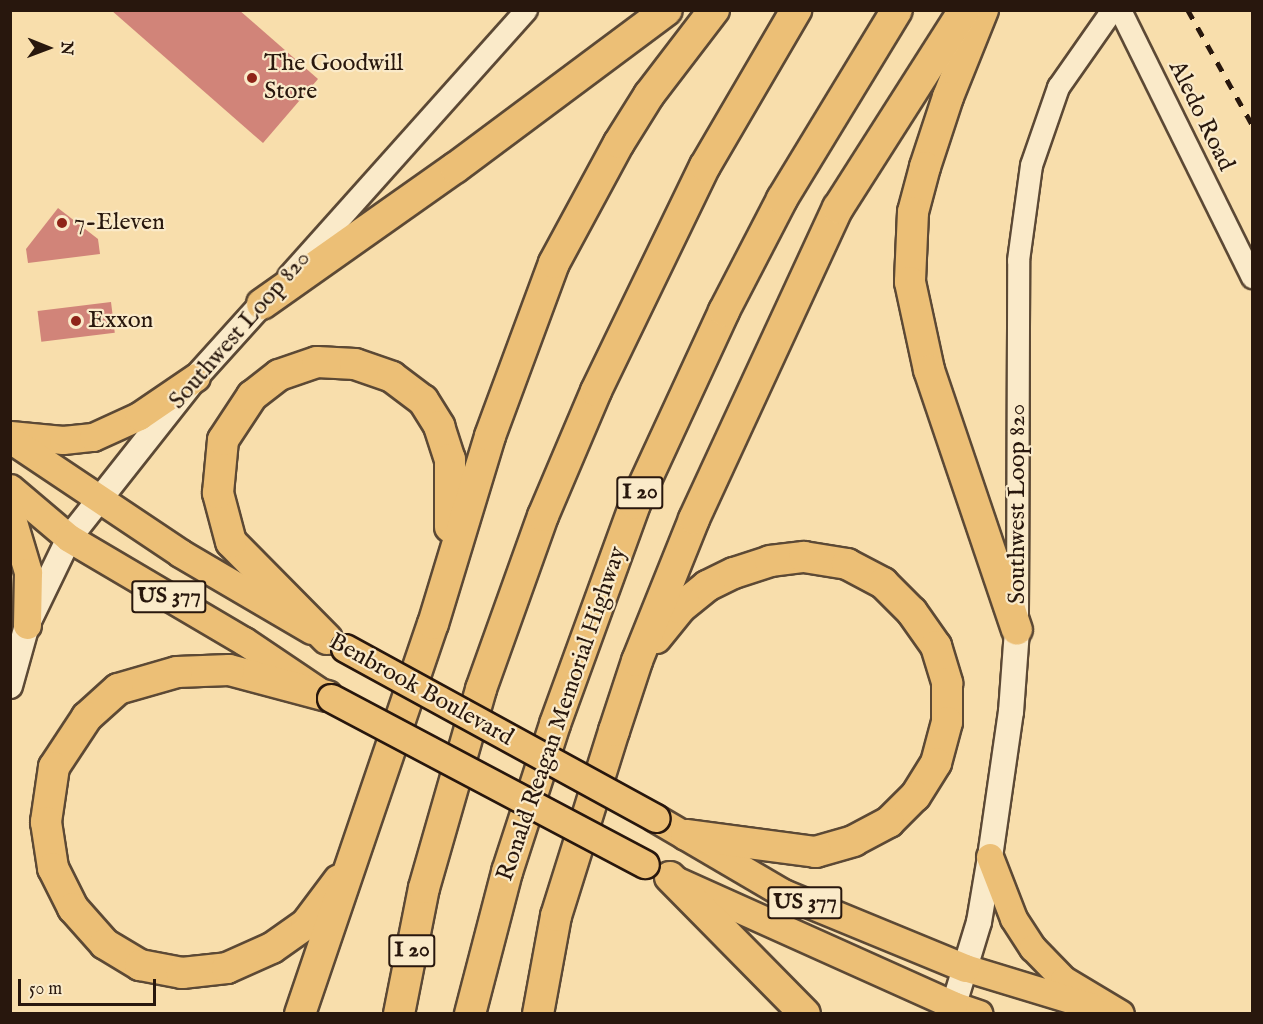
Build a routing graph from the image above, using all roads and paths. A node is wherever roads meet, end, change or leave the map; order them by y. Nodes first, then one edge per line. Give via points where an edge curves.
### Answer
1 (526, 10) edge
2 (667, 10) edge
3 (714, 10) edge
4 (796, 10) edge
5 (897, 10) edge
6 (964, 10) edge
7 (983, 10) edge
8 (1112, 10) edge
9 (1120, 10) edge
10 (1252, 277) edge
11 (262, 304) junction
12 (196, 377) junction
13 (10, 435) edge
14 (10, 439) edge
15 (10, 488) edge
16 (99, 499) junction
17 (10, 512) edge
18 (69, 538) junction
19 (450, 561) junction
20 (27, 625) junction
21 (1017, 630) junction
22 (336, 644) junction
23 (637, 661) junction
24 (10, 686) edge
25 (329, 697) junction
26 (686, 835) junction
27 (990, 857) junction
28 (353, 861) junction
29 (657, 871) junction
30 (424, 888) junction
31 (548, 950) junction
32 (965, 968) junction
33 (952, 1010) edge
34 (300, 1014) edge
35 (378, 1014) edge
36 (399, 1014) edge
37 (470, 1014) edge
38 (538, 1014) edge
39 (550, 1014) edge
40 (805, 1014) edge
41 (980, 1014) edge
42 (1116, 1014) edge
43 (1121, 1014) edge

1 - 11 street, Southwest Loop 820
2 - 11 highway via 465,161
3 - 19 highway via 631,124 554,263 490,436
4 - 30 highway, I 20 via 705,166 596,391 543,516 481,689
5 - 37 highway, Ronald Reagan Memorial Highway / I 20 via 782,200 724,310 635,504 555,724 507,872
6 - 23 highway via 838,208 704,498
7 - 21 highway via 925,167 913,212 910,282 929,369
8 - 21 street, Southwest Loop 820 via 1058,87 1031,165 1018,260
9 - 10 street, Aledo Road
11 - 12 main road, Southwest Loop 820
12 - 13 highway via 139,416 93,438 63,440
12 - 16 main road, Southwest Loop 820
14 - 16 highway, Benbrook Boulevard / US 377
15 - 18 highway, Benbrook Boulevard / US 377
16 - 18 main road, Southwest Loop 820
16 - 22 highway, Benbrook Boulevard / US 377 via 180,553
17 - 20 highway via 28,572
18 - 20 main road, Southwest Loop 820
18 - 25 highway, Benbrook Boulevard / US 377 via 244,641
19 - 22 highway via 450,459 439,426 423,400 392,377 355,364 317,362 279,375 252,396 223,440 218,493 231,542
19 - 28 highway
20 - 24 main road, Southwest Loop 820
21 - 27 main road, Southwest Loop 820 via 1011,712
22 - 26 highway, Benbrook Boulevard / US 377, bridge
23 - 26 highway via 680,608 707,586 770,561 804,557 847,564 883,583 912,612 936,646 946,682 947,722 936,763 915,796 889,822 854,841 816,852
23 - 31 highway
25 - 28 highway via 229,670 177,672 145,678 118,689 87,717 54,767 48,834 53,867 73,909 105,944 140,965 182,973 227,968 272,948 306,924
25 - 29 highway, Benbrook Boulevard / US 377, bridge
26 - 32 highway, Benbrook Boulevard / US 377 via 783,893
27 - 32 main road, Southwest Loop 820 via 979,922
27 - 43 main road via 1014,919 1033,948 1064,980
28 - 34 highway
29 - 33 highway, Benbrook Boulevard / US 377
29 - 40 highway
30 - 35 highway via 400,914
30 - 36 highway, I 20
31 - 38 highway
31 - 39 highway
32 - 33 main road, Southwest Loop 820
32 - 42 main road, Benbrook Boulevard / US 377
33 - 41 main road, Benbrook Boulevard / US 377

